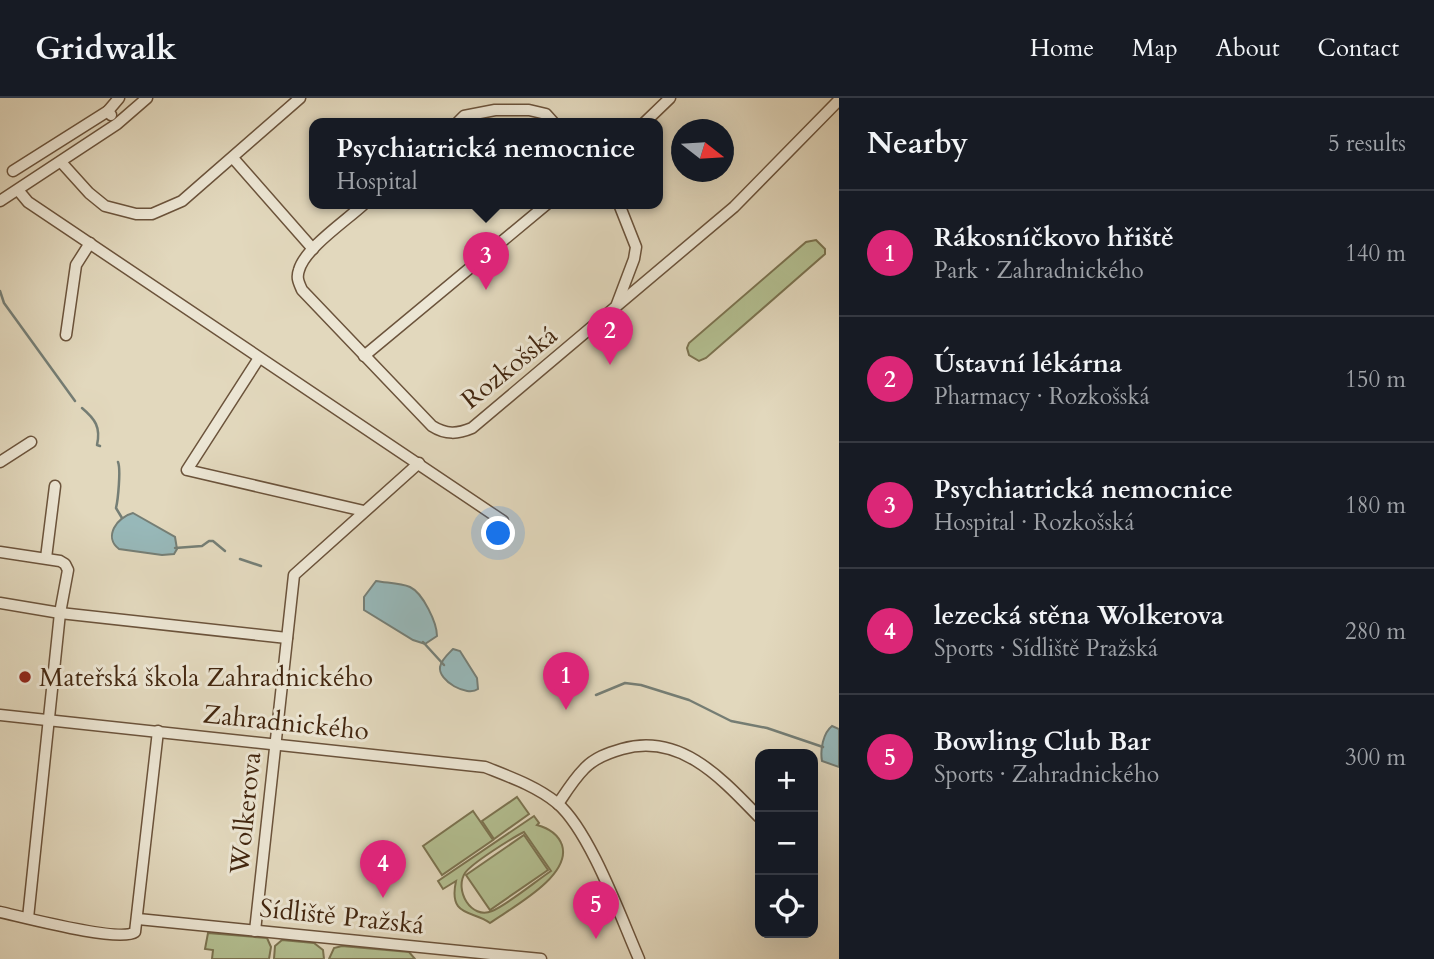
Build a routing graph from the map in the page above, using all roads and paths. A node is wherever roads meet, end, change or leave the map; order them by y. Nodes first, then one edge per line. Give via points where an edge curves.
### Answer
1 (119, 98) edge
2 (147, 98) edge
3 (300, 98) edge
4 (670, 98) edge
5 (839, 100) edge
6 (108, 111) junction
7 (462, 118) edge
8 (550, 118) edge
9 (649, 118) edge
10 (117, 124) junction
11 (233, 158) junction
12 (61, 162) junction
13 (13, 171) dead end
14 (18, 190) junction
15 (0, 201) edge
16 (358, 209) edge
17 (541, 209) edge
18 (621, 209) edge
19 (90, 243) junction
20 (313, 249) junction
21 (616, 306) junction
22 (66, 335) dead end
23 (365, 356) junction
24 (259, 358) junction
25 (31, 442) dead end
26 (0, 462) edge
27 (419, 463) junction
28 (55, 486) dead end
29 (364, 511) junction
30 (503, 521) dead end
31 (0, 552) edge
32 (46, 558) junction
33 (0, 603) edge
34 (60, 613) junction
35 (287, 638) junction
36 (0, 715) edge
37 (49, 720) junction
38 (158, 731) junction
39 (275, 744) junction
40 (558, 804) junction
41 (755, 813) edge
42 (0, 912) edge
43 (28, 918) junction
44 (138, 919) junction
45 (255, 931) junction
46 (541, 959) edge
47 (639, 959) edge

1 - 6 street
2 - 10 street
3 - 11 street
4 - 9 street
5 - 21 street, Rozkošská via 734,207
6 - 10 street
6 - 13 street
7 - 8 street via 495,110 529,110
10 - 12 street
11 - 12 street via 182,201 152,214 105,206
11 - 20 street
12 - 14 street
14 - 15 street
14 - 19 street via 28,202
16 - 20 street, Rozkošská
17 - 23 street
18 - 21 street, Rozkošská via 636,247
19 - 22 street via 76,265
19 - 24 street
20 - 23 street, Rozkošská via 299,268 302,290
21 - 23 street, Rozkošská via 463,432 432,426
24 - 27 street
24 - 29 street via 187,470
25 - 26 street
27 - 29 street
27 - 30 street
28 - 32 street
29 - 35 street, Wolkerova via 295,575
31 - 32 street
32 - 34 street via 65,564 68,570
33 - 34 street
34 - 35 street
34 - 37 street
35 - 39 street, Wolkerova
36 - 37 street, Zahradnického
37 - 38 street, Zahradnického
37 - 43 street
38 - 39 street, Zahradnického
38 - 44 street
39 - 40 street, Zahradnického via 485,767
39 - 45 street, Wolkerova
40 - 41 street via 591,762 621,749 649,745 680,751 698,761
40 - 47 street, Zahradnického via 588,847
42 - 43 street
43 - 44 street via 81,930 134,934
44 - 45 street, Sídliště Pražská
45 - 46 street, Sídliště Pražská

